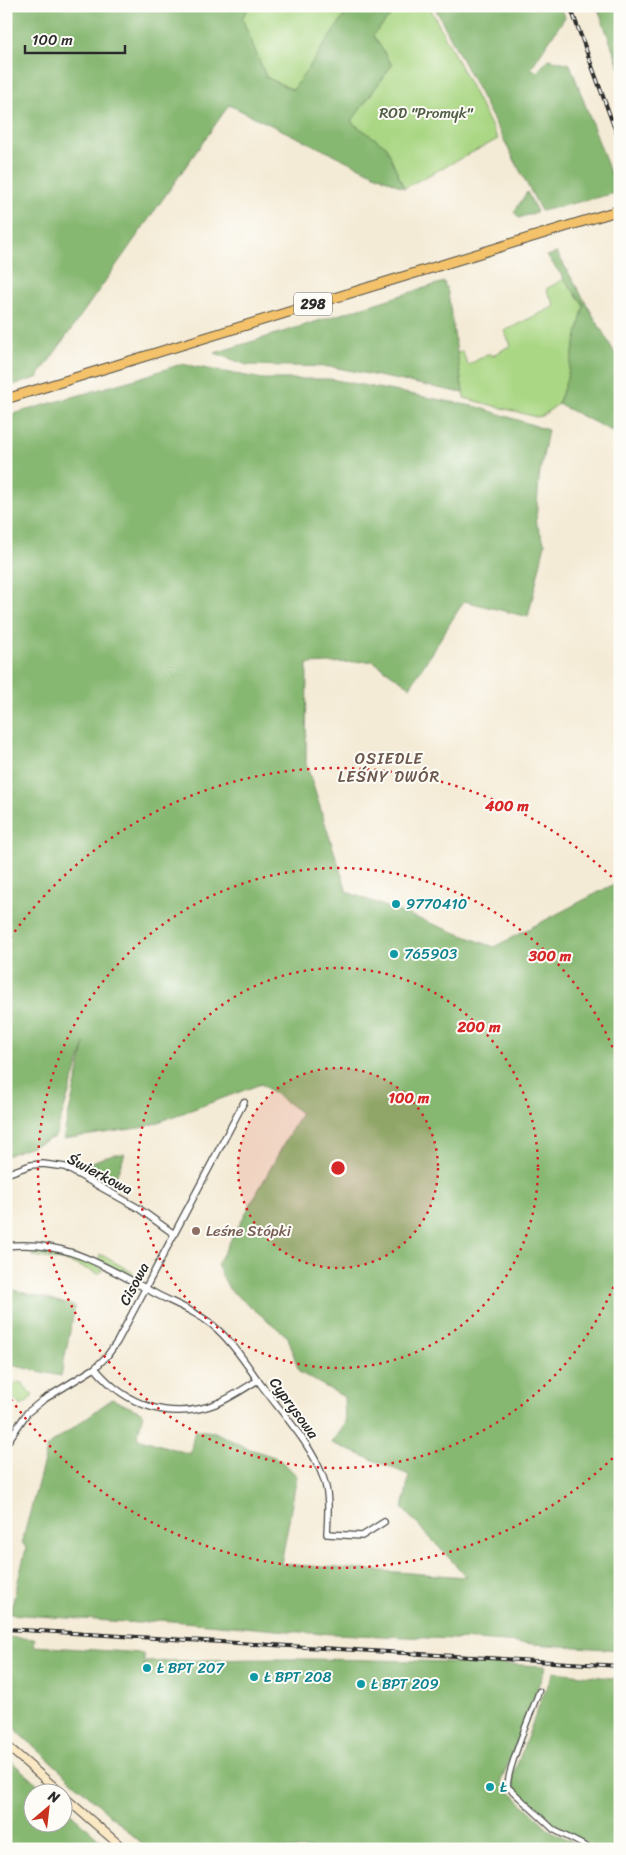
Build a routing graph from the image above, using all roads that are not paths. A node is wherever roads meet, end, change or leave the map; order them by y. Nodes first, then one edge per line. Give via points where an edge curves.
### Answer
1 (620, 210) edge
2 (6, 399) edge
3 (244, 1102) dead end
4 (6, 1174) edge
5 (174, 1234) junction
6 (6, 1246) edge
7 (146, 1288) junction
8 (94, 1368) junction
9 (258, 1380) junction
10 (6, 1444) edge
11 (384, 1522) dead end
12 (539, 1691) dead end
13 (6, 1745) edge
14 (48, 1782) edge
15 (72, 1804) edge
16 (124, 1849) edge
17 (591, 1849) edge

1 - 2 main road, 298
3 - 5 street, Cisowa
4 - 5 street, Świerkowa via 32,1165 65,1167 138,1208
5 - 7 street, Cisowa
6 - 7 street, Cyprysowa via 36,1245 69,1251
7 - 8 street, Cisowa via 117,1342
7 - 9 street, Cyprysowa via 213,1326 229,1341
8 - 9 street via 122,1395 149,1407 169,1410 209,1406
8 - 10 street, Cisowa via 27,1413
9 - 11 street, Cyprysowa via 318,1465 327,1492 327,1534 362,1536
12 - 17 street via 514,1759 508,1787 554,1830
13 - 14 main road
15 - 16 main road

